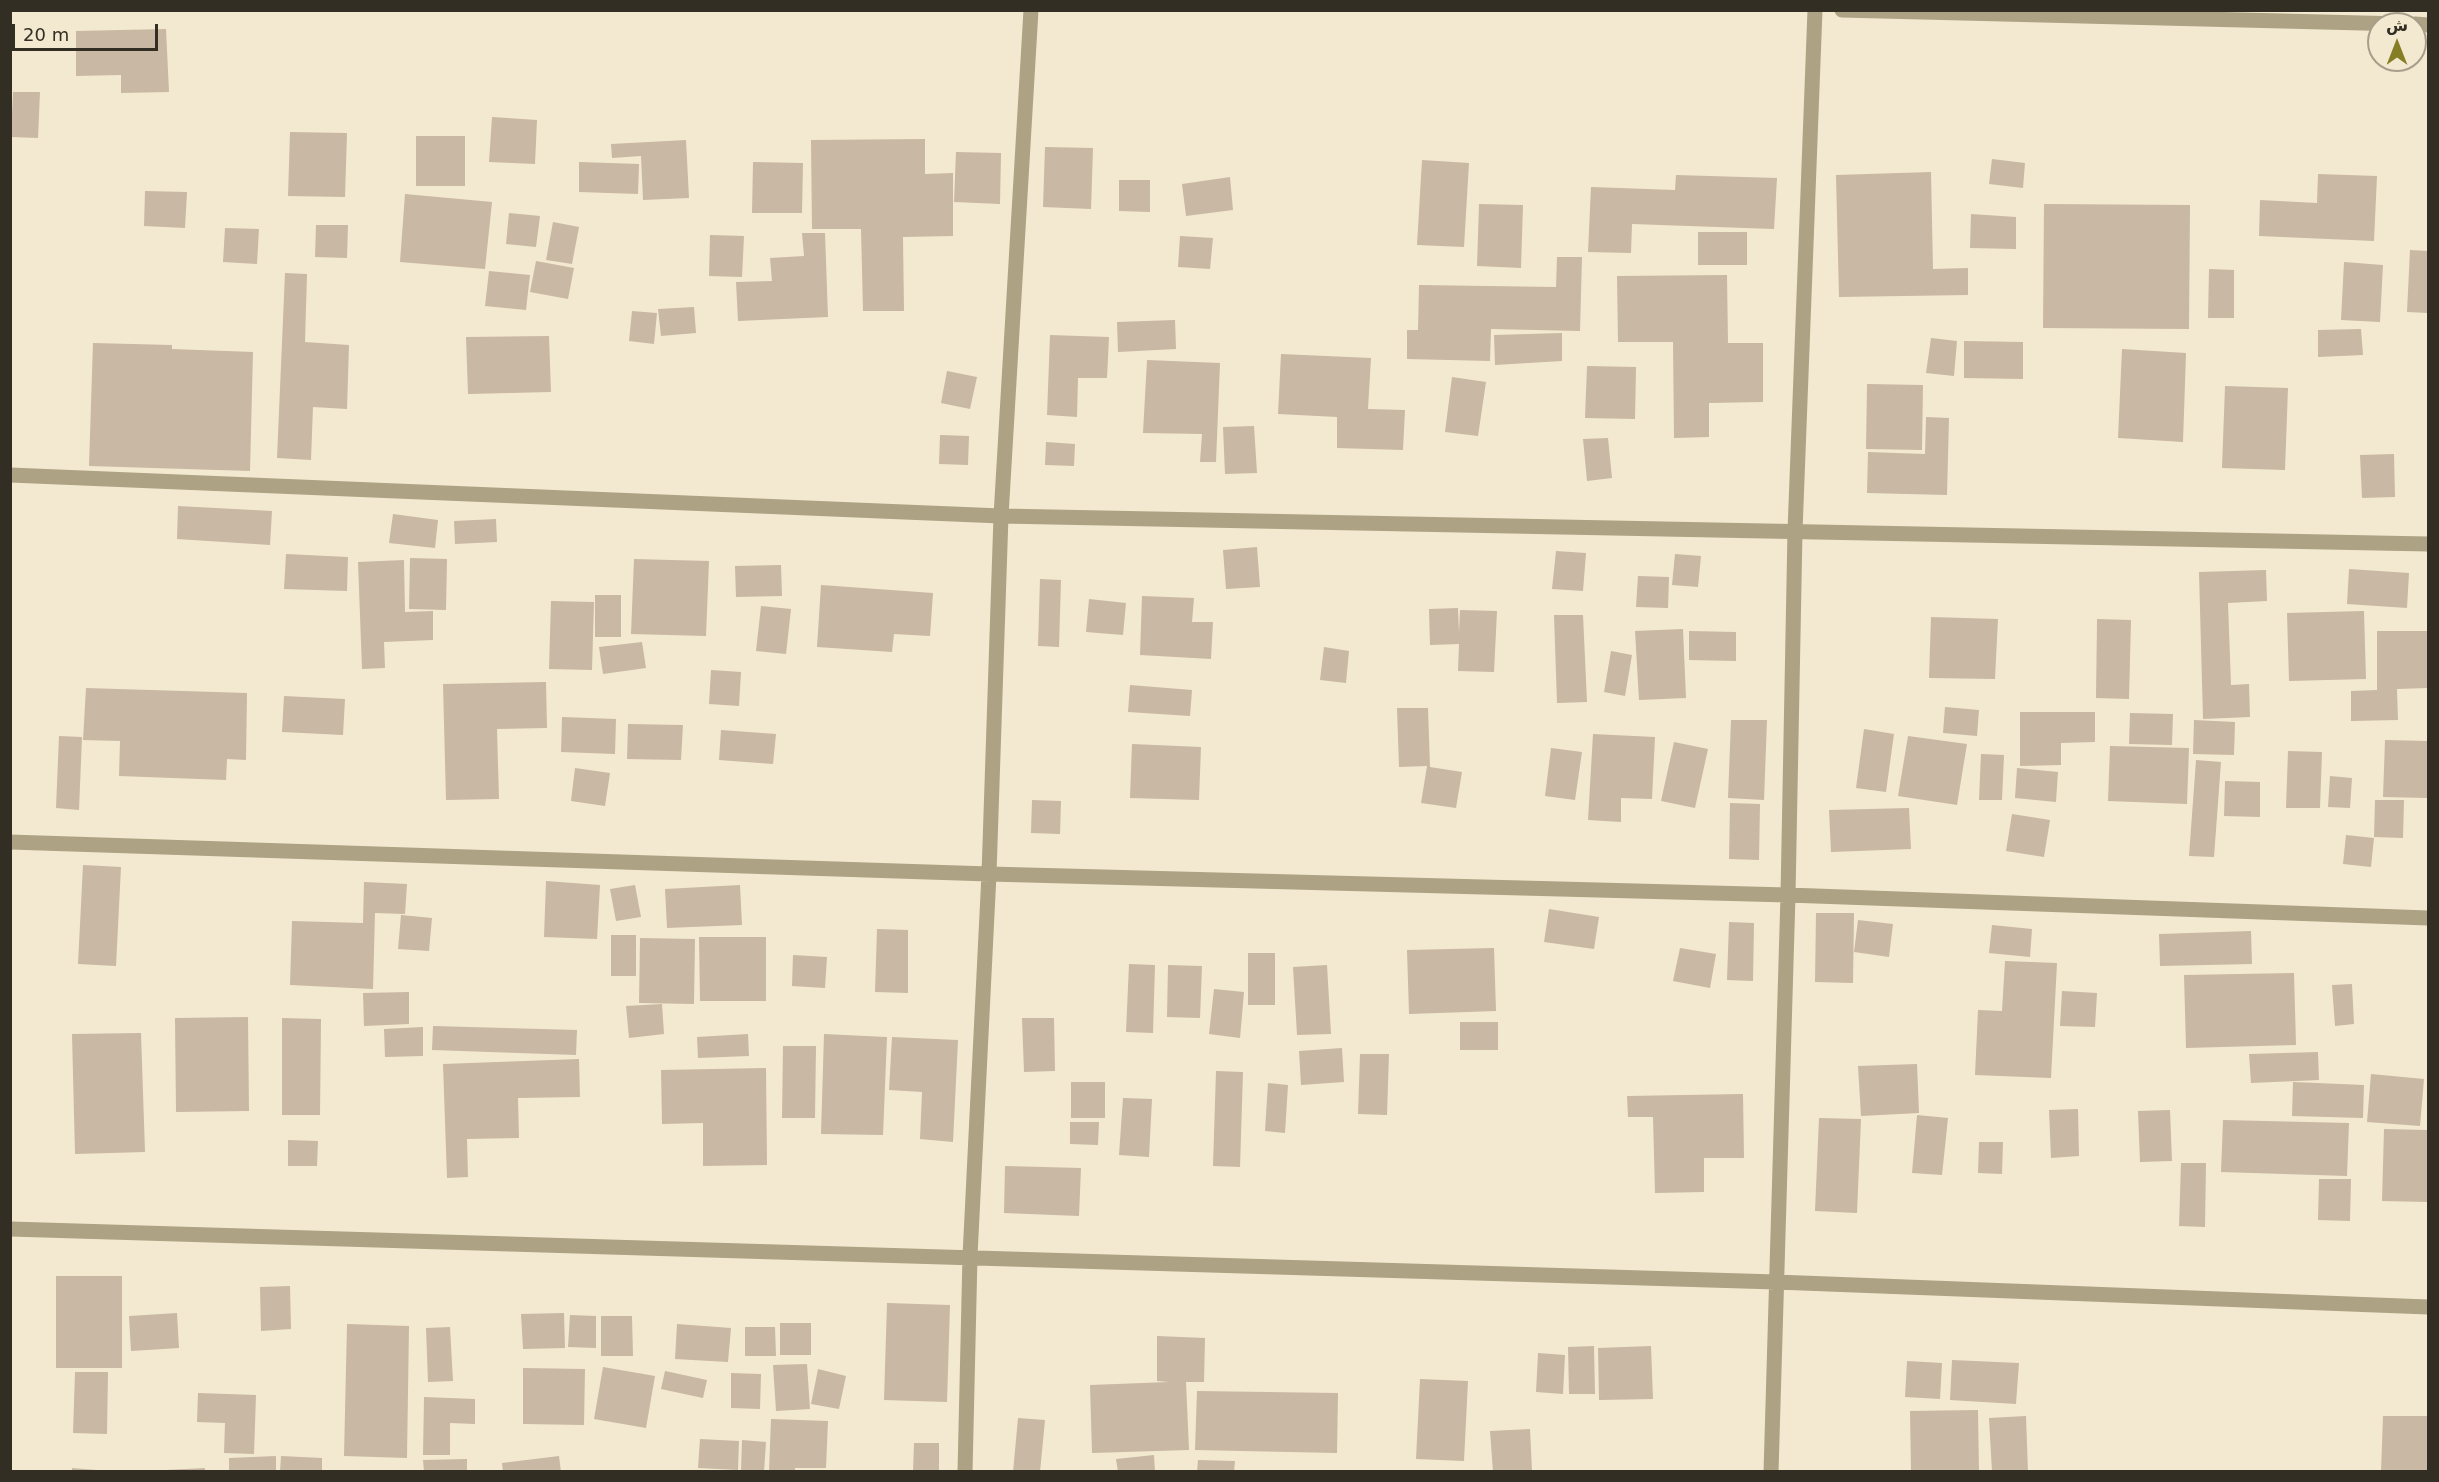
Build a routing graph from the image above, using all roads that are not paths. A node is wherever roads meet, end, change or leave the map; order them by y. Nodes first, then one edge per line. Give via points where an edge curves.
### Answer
1 (1031, 10) edge
2 (1815, 10) edge
3 (1842, 10) edge
4 (2367, 17) edge
5 (10, 475) edge
6 (1001, 516) junction
7 (1795, 531) junction
8 (2428, 544) edge
9 (10, 842) edge
10 (989, 874) junction
11 (1788, 895) junction
12 (2428, 918) edge
13 (10, 1229) edge
14 (970, 1256) junction
15 (1776, 1282) junction
16 (2428, 1307) edge
17 (965, 1472) edge
18 (1771, 1472) edge

1 - 6 street
2 - 7 street
3 - 4 street
5 - 6 street
6 - 7 street
6 - 10 street
7 - 8 street
7 - 11 street
9 - 10 street
10 - 11 street
10 - 14 street
11 - 12 street
11 - 15 street
13 - 14 street
14 - 15 street
14 - 17 street
15 - 16 street
15 - 18 street

